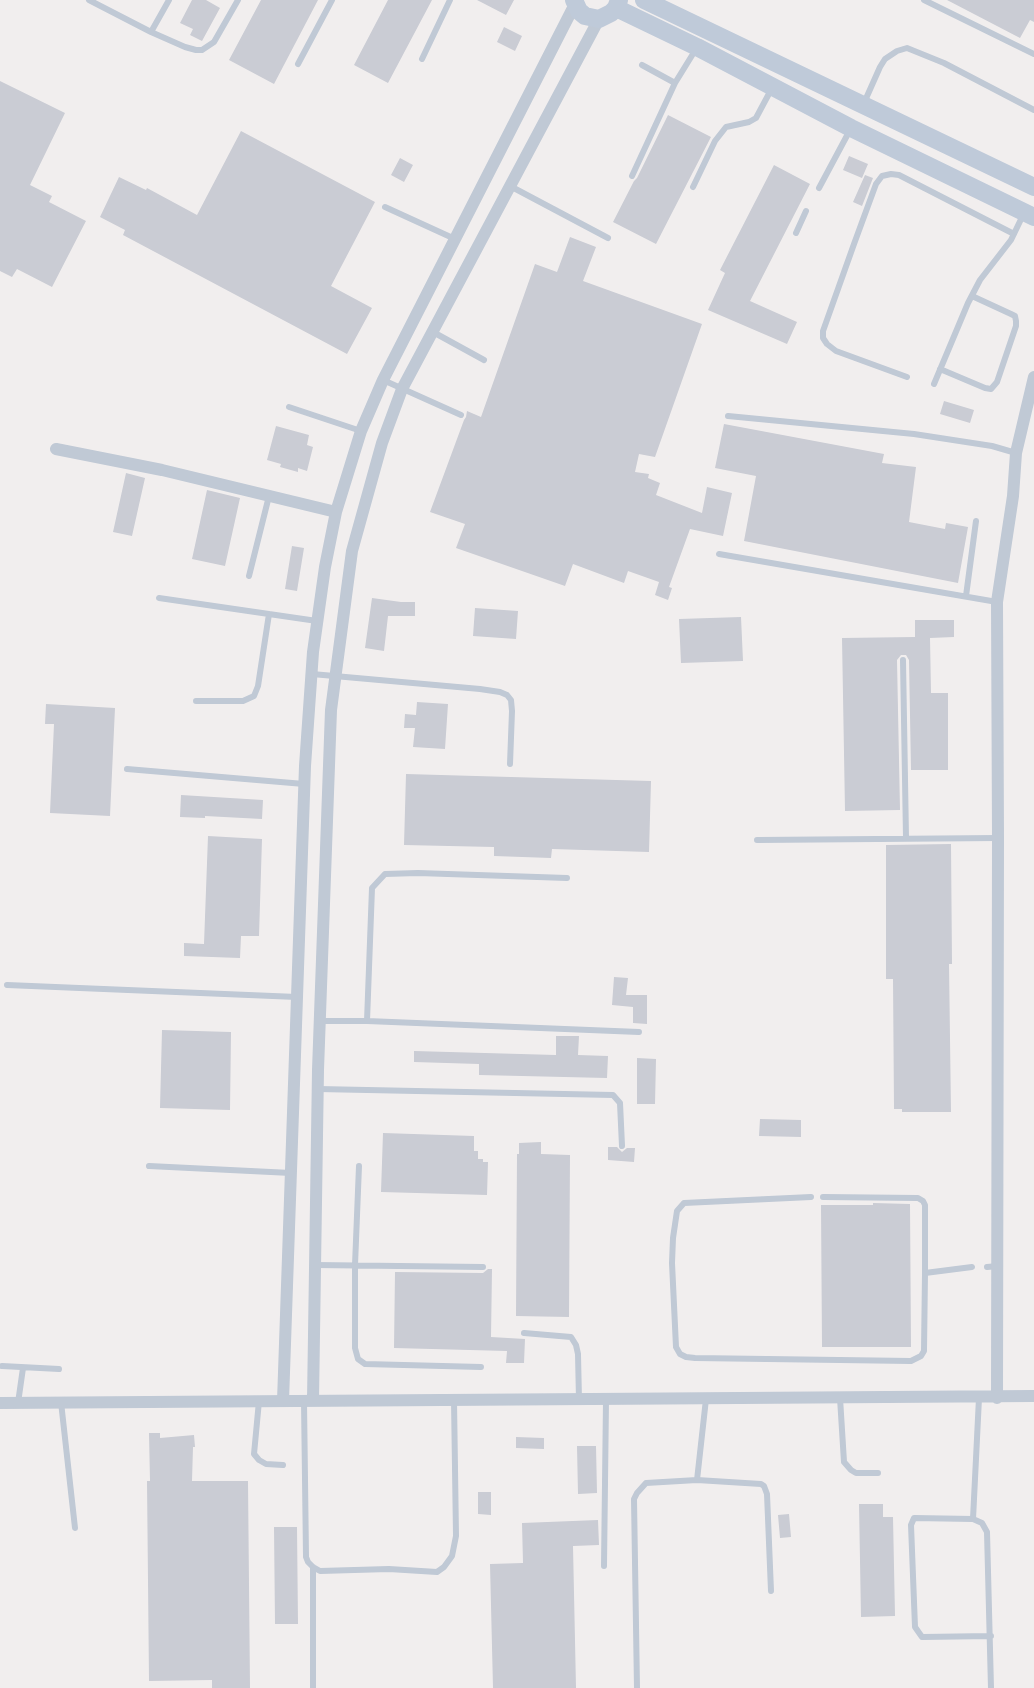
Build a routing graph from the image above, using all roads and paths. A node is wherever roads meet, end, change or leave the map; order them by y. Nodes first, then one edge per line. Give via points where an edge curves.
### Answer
1 (89, 0) edge
2 (169, 0) edge
3 (238, 0) edge
4 (332, 0) edge
5 (450, 0) edge
6 (645, 0) edge
7 (924, 0) edge
8 (574, 2) edge
9 (617, 4) edge
10 (599, 19) junction
11 (151, 32) junction
12 (697, 47) junction
13 (1034, 54) edge
14 (422, 59) dead end
15 (298, 64) dead end
16 (642, 65) dead end
17 (675, 83) junction
18 (773, 86) junction
19 (863, 104) junction
20 (1034, 110) edge
21 (850, 128) junction
22 (632, 176) dead end
23 (510, 186) junction
24 (693, 187) dead end
25 (819, 188) dead end
26 (1034, 189) edge
27 (385, 207) dead end
28 (806, 211) dead end
29 (1029, 214) edge
30 (796, 233) dead end
31 (1014, 234) junction
32 (608, 238) dead end
33 (455, 239) junction
34 (972, 296) junction
35 (433, 332) junction
36 (484, 360) dead end
37 (940, 369) junction
38 (906, 377) dead end
39 (1034, 377) edge
40 (383, 380) junction
41 (934, 384) dead end
42 (402, 389) junction
43 (289, 407) dead end
44 (461, 415) dead end
45 (728, 416) dead end
46 (361, 431) junction
47 (56, 449) dead end
48 (1016, 453) junction
49 (269, 496) junction
50 (336, 512) junction
51 (976, 521) dead end
52 (719, 554) dead end
53 (249, 576) dead end
54 (966, 596) junction
55 (159, 597) dead end
56 (997, 601) junction
57 (269, 614) junction
58 (317, 621) junction
59 (903, 660) dead end
60 (312, 674) junction
61 (336, 677) junction
62 (196, 701) dead end
63 (510, 764) dead end
64 (127, 769) dead end
65 (304, 784) junction
66 (906, 838) junction
67 (998, 838) junction
68 (757, 839) dead end
69 (567, 877) dead end
70 (7, 985) dead end
71 (297, 997) junction
72 (320, 1021) junction
73 (367, 1021) junction
74 (639, 1032) dead end
75 (318, 1089) junction
76 (622, 1146) dead end
77 (149, 1166) dead end
78 (359, 1166) dead end
79 (291, 1173) junction
80 (811, 1197) dead end
81 (823, 1197) dead end
82 (315, 1265) junction
83 (355, 1265) junction
84 (483, 1266) dead end
85 (972, 1268) dead end
86 (925, 1273) junction
87 (524, 1333) dead end
88 (2, 1366) dead end
89 (481, 1367) dead end
90 (23, 1368) junction
91 (59, 1368) dead end
92 (1034, 1396) edge
93 (840, 1398) junction
94 (979, 1398) junction
95 (998, 1398) junction
96 (579, 1399) junction
97 (606, 1399) junction
98 (706, 1399) junction
99 (454, 1400) junction
100 (259, 1401) junction
101 (283, 1401) junction
102 (309, 1401) junction
103 (61, 1402) junction
104 (0, 1403) edge
105 (18, 1403) junction
106 (283, 1465) dead end
107 (878, 1473) dead end
108 (697, 1480) junction
109 (972, 1519) junction
110 (75, 1528) dead end
111 (604, 1566) dead end
112 (313, 1567) junction
113 (771, 1591) dead end
114 (991, 1636) junction
115 (313, 1688) edge
116 (637, 1688) edge
117 (991, 1688) edge

1 - 11 lane
2 - 11 lane
3 - 11 lane via 214,42 202,50
4 - 15 lane
5 - 14 lane
6 - 19 street
7 - 13 lane
8 - 10 street via 585,16
8 - 33 street
9 - 10 street
9 - 12 street
10 - 23 street
12 - 17 lane
12 - 18 street
16 - 17 lane
17 - 22 lane
18 - 21 street
18 - 24 lane via 756,118 726,127
19 - 20 lane via 885,60 908,48
19 - 21 street
19 - 26 street
21 - 25 lane
21 - 29 street
23 - 32 lane
23 - 35 street
26 - 29 street
27 - 33 lane
28 - 30 lane
29 - 31 lane
31 - 34 lane
31 - 38 lane via 899,175 882,176 853,244 823,338 836,351
33 - 40 street
34 - 37 lane
34 - 37 lane via 1015,316 1016,327 997,382 985,388
35 - 36 lane
35 - 42 street
37 - 41 lane
39 - 48 street
40 - 42 lane
40 - 46 street
42 - 44 lane
42 - 61 street via 352,551
43 - 46 lane
45 - 48 lane via 914,434
46 - 50 street
47 - 49 street
48 - 56 street
49 - 50 street
49 - 53 lane
50 - 58 street
51 - 54 lane
52 - 54 lane
54 - 56 lane
55 - 57 lane
56 - 67 street
57 - 58 lane
57 - 62 lane via 254,695 243,701
58 - 60 street
59 - 66 lane
60 - 61 lane
60 - 65 street
61 - 63 lane via 507,695 512,711
61 - 72 street
64 - 65 lane
65 - 71 street
66 - 67 lane
66 - 68 lane
67 - 95 street via 992,1267
69 - 73 lane via 385,874 372,888
70 - 71 lane
71 - 79 street
72 - 73 lane
72 - 75 street
73 - 74 lane
75 - 76 lane via 613,1095 620,1103
75 - 82 street
77 - 79 lane
78 - 83 lane
79 - 101 street
80 - 86 lane via 684,1203 677,1211 672,1263 680,1353 695,1358 916,1360 924,1351
81 - 86 lane via 921,1199 925,1205
82 - 83 lane
82 - 102 street
83 - 84 lane
83 - 89 lane via 355,1348 361,1362
85 - 86 lane
87 - 96 lane via 571,1337 578,1354
88 - 90 lane
90 - 91 lane
90 - 105 lane
92 - 95 street
93 - 94 street
93 - 98 street
93 - 107 lane via 844,1462 856,1473
94 - 95 street
94 - 109 lane
96 - 97 street
96 - 99 street
97 - 98 street
97 - 111 lane
98 - 108 lane
99 - 102 street
99 - 112 lane via 456,1536 444,1567 437,1572 320,1571
100 - 101 street
100 - 103 street
100 - 106 lane via 254,1454 266,1464
101 - 102 street
102 - 112 lane via 306,1557
103 - 105 street
103 - 110 lane
104 - 105 street
108 - 113 lane via 761,1484 766,1490
108 - 116 lane via 646,1483 634,1499
109 - 114 lane via 982,1523 987,1532
109 - 114 lane via 914,1518 915,1627 922,1637
112 - 115 lane
114 - 117 lane

